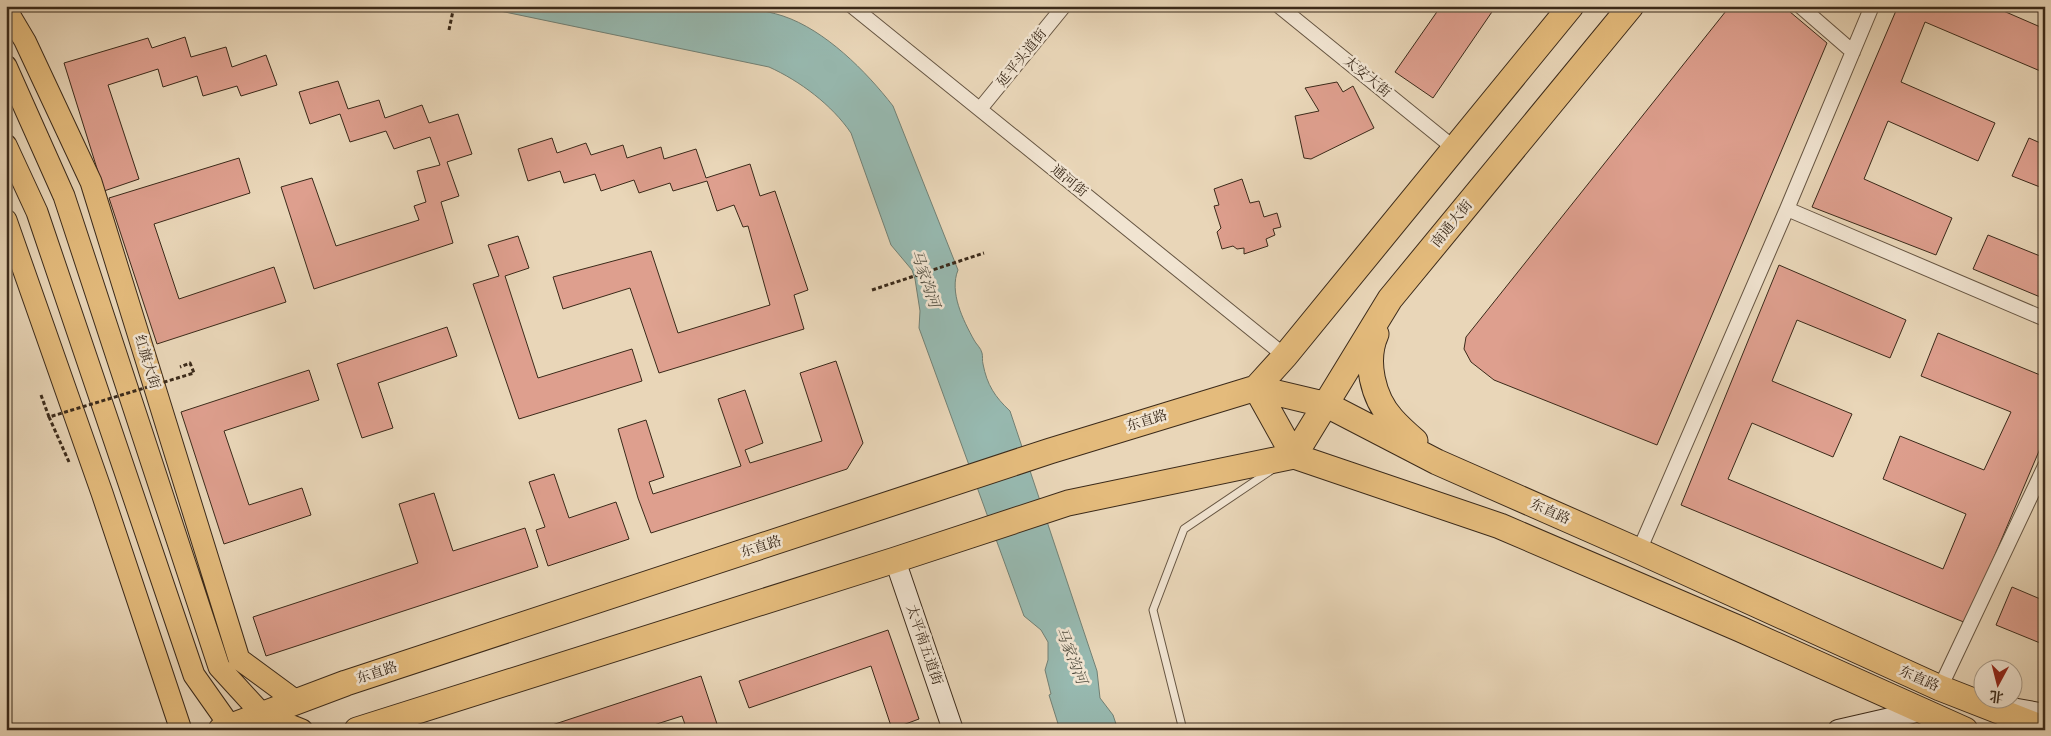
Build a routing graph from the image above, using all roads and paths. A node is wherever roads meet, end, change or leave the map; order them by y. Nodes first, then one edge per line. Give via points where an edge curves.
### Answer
1 (454, 6) edge
2 (852, 6) edge
3 (1064, 6) edge
4 (1279, 6) edge
5 (1571, 6) edge
6 (1631, 6) edge
7 (1800, 6) edge
8 (1872, 6) edge
9 (6, 9) edge
10 (449, 30) dead end
11 (1853, 52) junction
12 (6, 66) edge
13 (980, 109) junction
14 (6, 144) edge
15 (1454, 148) junction
16 (1788, 209) junction
17 (6, 220) edge
18 (984, 253) dead end
19 (872, 290) dead end
20 (1390, 300) junction
21 (2045, 319) edge
22 (1285, 356) junction
23 (180, 367) dead end
24 (1256, 388) junction
25 (41, 395) dead end
26 (1327, 405) junction
27 (49, 417) junction
28 (1294, 456) junction
29 (69, 462) dead end
30 (1437, 462) junction
31 (2045, 466) edge
32 (1639, 551) junction
33 (895, 560) junction
34 (1940, 688) junction
35 (1966, 700) junction
36 (296, 701) junction
37 (262, 714) junction
38 (2045, 714) edge
39 (1918, 718) edge
40 (230, 729) edge
41 (2045, 729) edge
42 (181, 730) edge
43 (302, 730) edge
44 (357, 730) edge
45 (953, 730) edge
46 (1183, 730) edge
47 (1838, 730) edge
48 (1955, 730) edge
49 (1965, 730) edge

1 - 10 path
2 - 13 street, 通河街
3 - 13 street, 延平头道街
4 - 15 street, 太安大街
5 - 15 highway
6 - 20 highway, 南通大街
7 - 11 street
8 - 11 street
9 - 36 main road, 红旗大街 via 25,41 91,182 239,659
11 - 16 street
12 - 37 main road, 红旗大街 via 64,196 219,667
13 - 22 street, 通河街
14 - 40 main road via 37,212 194,676
15 - 22 highway
16 - 21 street
16 - 32 street
17 - 42 main road
18 - 19 path
20 - 26 highway, 南通大街
20 - 30 highway via 1372,343 1370,366 1376,392 1391,418
22 - 24 highway
23 - 27 path, bridge via 190,363 194,373
24 - 26 highway, 东直路
24 - 28 highway
24 - 36 highway, 东直路 via 1050,451
25 - 27 path
26 - 28 highway, 南通大街
26 - 30 highway, 东直路
27 - 29 path, bridge
28 - 33 highway via 1068,503
28 - 39 highway, 东直路 via 1500,526 1740,629
28 - 46 lane via 1184,529 1153,610
30 - 32 highway, 东直路
31 - 34 street
32 - 34 highway, 东直路
33 - 44 highway
33 - 45 street, 太平南五道街
34 - 35 highway, 东直路
35 - 38 street
35 - 41 highway, 东直路
36 - 37 highway, 东直路
37 - 40 highway, 东直路
37 - 43 main road
39 - 47 street
39 - 48 street
39 - 49 highway, 东直路

